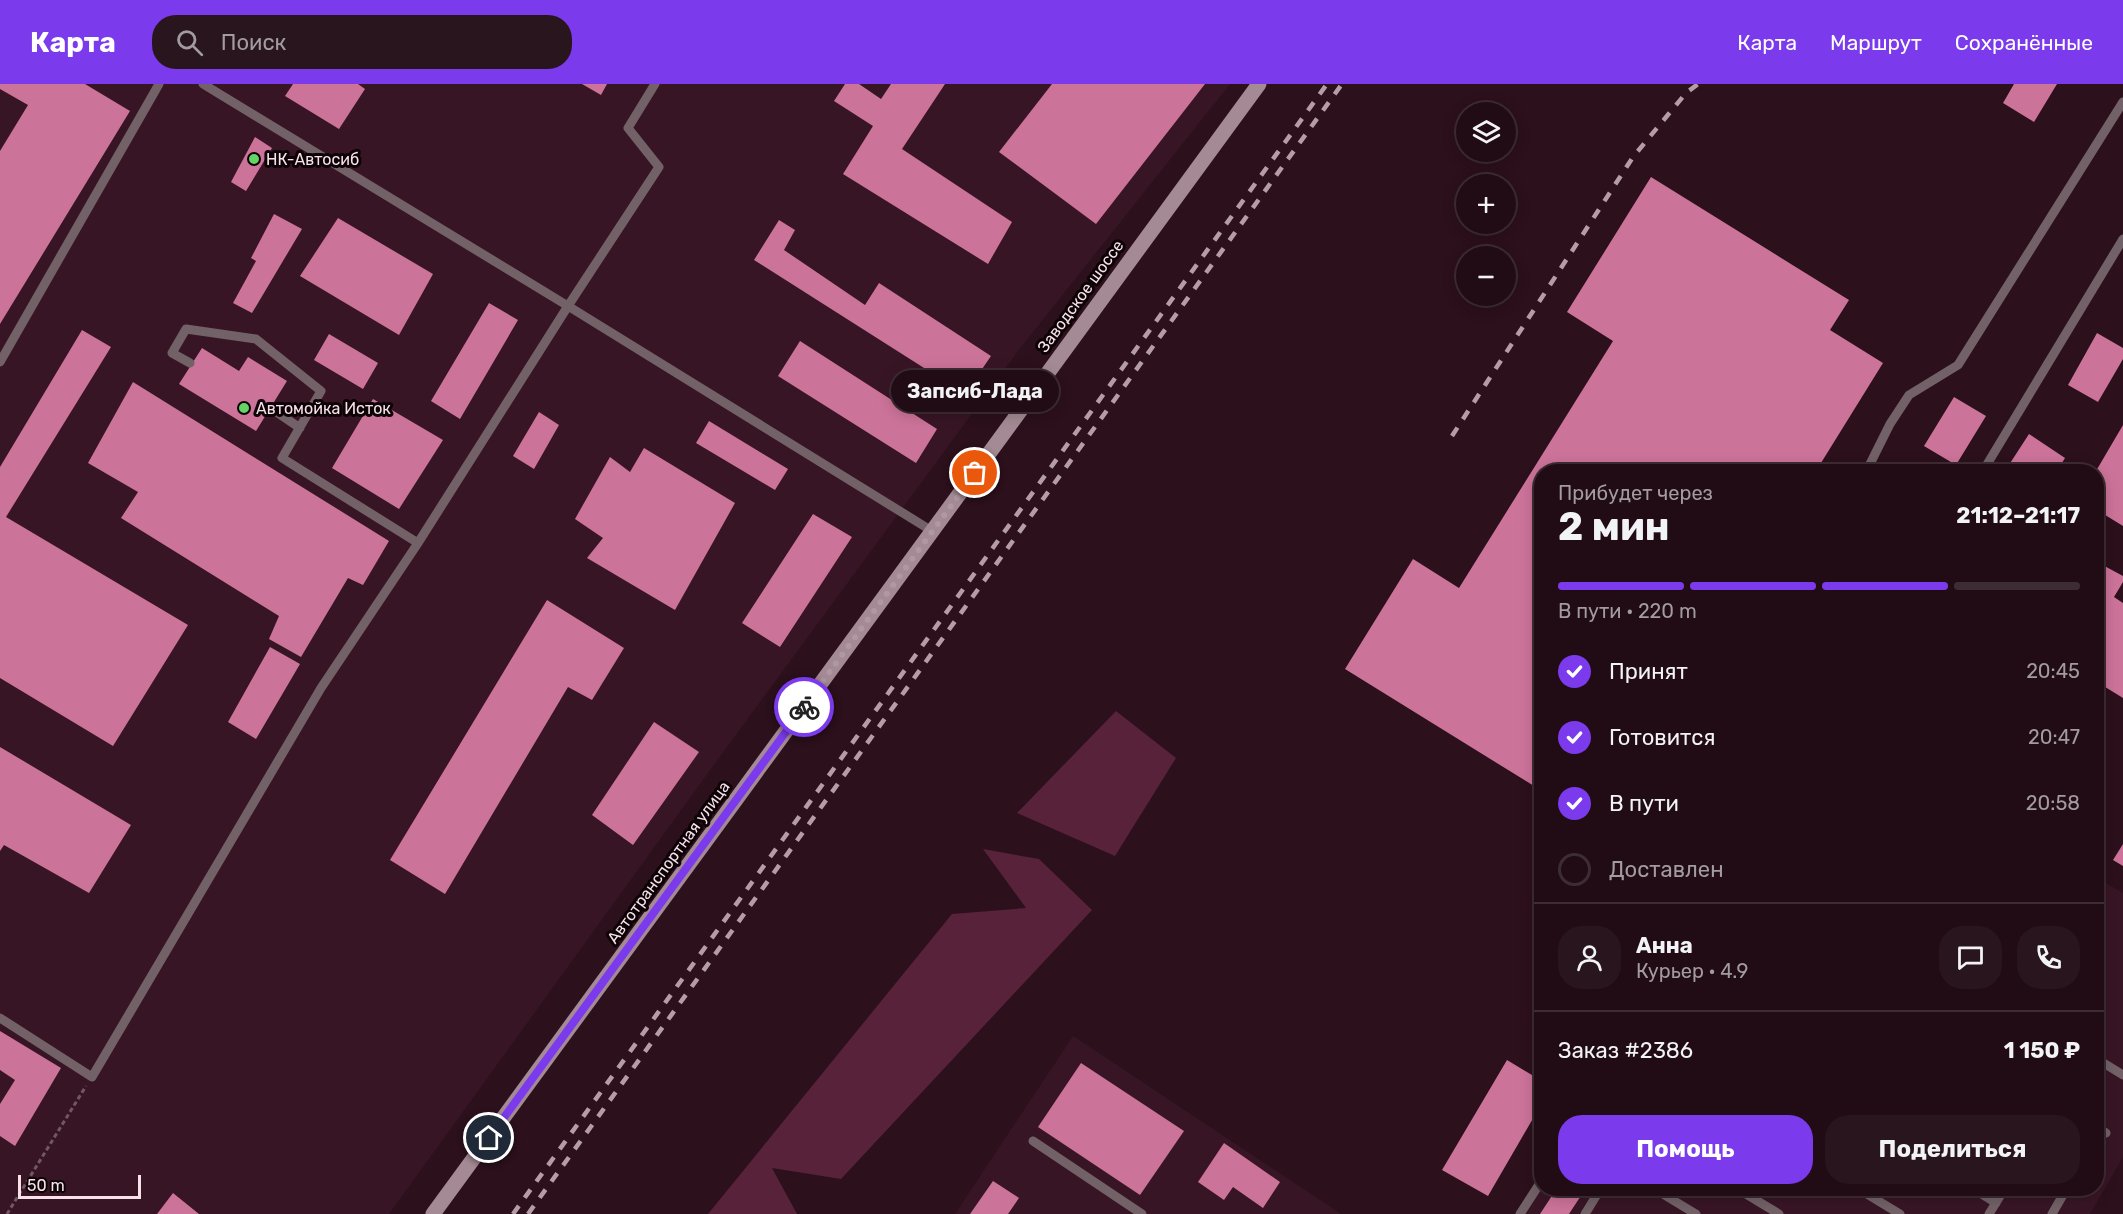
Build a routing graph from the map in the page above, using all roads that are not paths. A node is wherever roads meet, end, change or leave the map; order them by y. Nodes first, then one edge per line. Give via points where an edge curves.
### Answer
1 (159, 84) edge
2 (203, 84) edge
3 (655, 84) edge
4 (1259, 84) edge
5 (2123, 102) edge
6 (2123, 239) edge
7 (568, 306) junction
8 (0, 362) edge
9 (190, 363) dead end
10 (272, 409) dead end
11 (300, 428) junction
12 (1870, 464) edge
13 (1987, 464) edge
14 (932, 531) junction
15 (418, 543) junction
16 (0, 1018) edge
17 (2104, 1063) edge
18 (2123, 1075) edge
19 (1033, 1141) dead end
20 (1534, 1192) edge
21 (1596, 1196) edge
22 (1666, 1196) edge
23 (1749, 1196) edge
24 (1870, 1196) edge
25 (1985, 1196) edge
26 (2000, 1196) edge
27 (2062, 1196) edge
28 (1996, 1203) junction
29 (434, 1214) edge
30 (1142, 1214) edge
31 (1520, 1214) edge
32 (1586, 1214) edge
33 (1696, 1214) edge
34 (1779, 1214) edge
35 (1900, 1214) edge
36 (1989, 1214) edge
37 (2052, 1214) edge

1 - 8 lane
2 - 7 lane
3 - 7 lane via 628,128 659,167
4 - 14 main road, Заводское шоссе
5 - 12 lane via 1958,365 1909,394
6 - 13 lane
7 - 14 lane
7 - 15 lane
9 - 11 lane via 172,353 186,329 256,339 321,391
10 - 11 lane
11 - 15 lane via 282,458
14 - 29 main road, Автотранспортная улица
15 - 16 lane via 321,688 92,1077
17 - 18 lane
19 - 30 lane
20 - 31 lane
21 - 32 lane
22 - 33 lane
23 - 34 lane
24 - 35 lane
25 - 28 lane
26 - 28 lane
27 - 37 lane
28 - 36 lane

